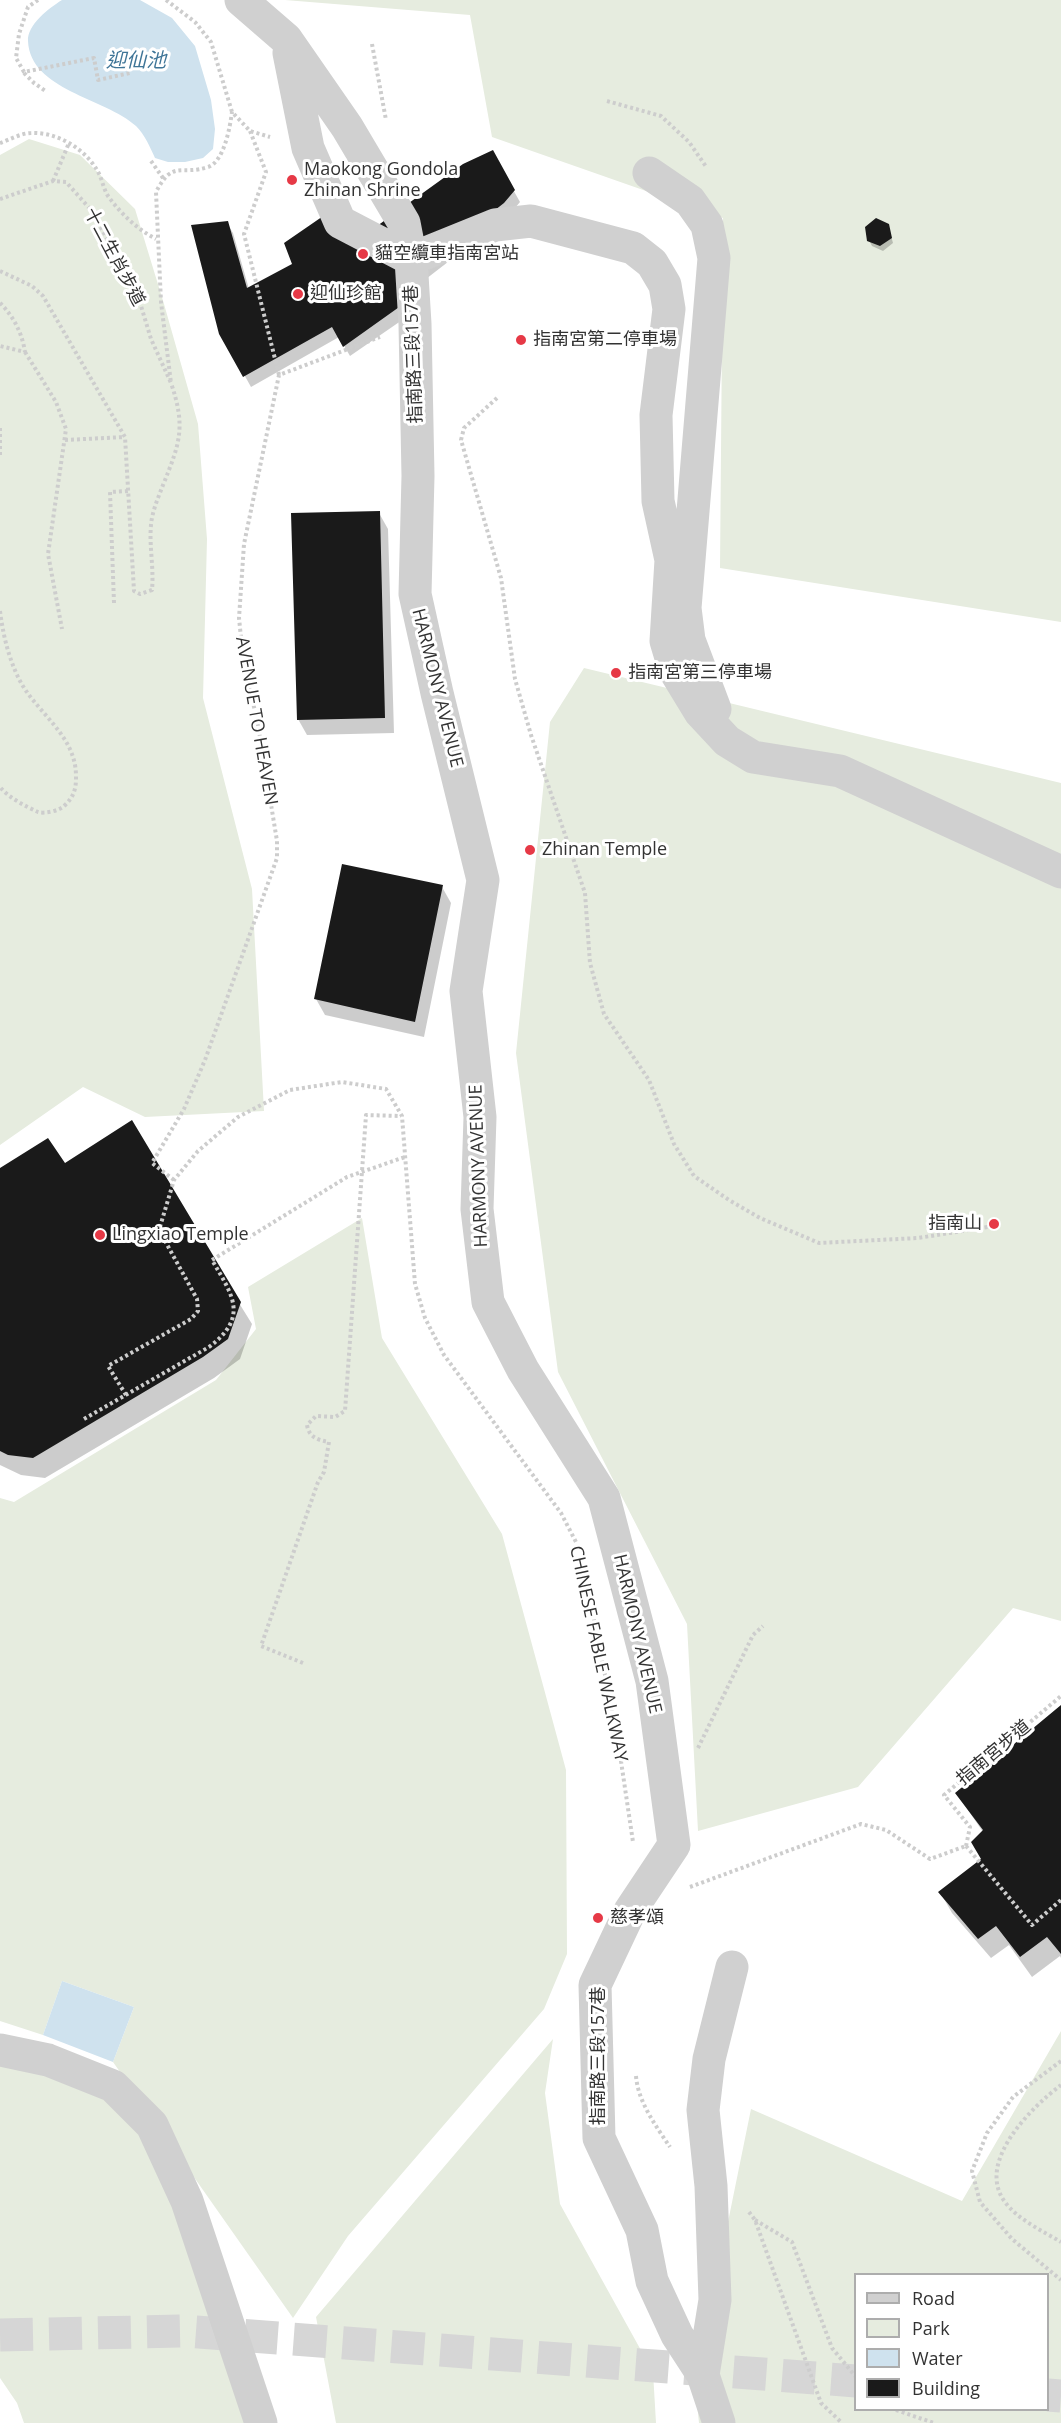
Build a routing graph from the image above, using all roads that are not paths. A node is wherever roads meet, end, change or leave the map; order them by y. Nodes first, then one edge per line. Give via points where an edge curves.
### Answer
1 (241, 0) edge
2 (286, 39) junction
3 (649, 174) dead end
4 (411, 259) junction
5 (418, 476) joint
6 (727, 741) junction
7 (1061, 872) edge
8 (645, 1889) joint
9 (732, 1966) dead end
10 (0, 2050) edge
11 (704, 2375) junction
12 (261, 2423) edge
13 (718, 2423) edge

1 - 2 street, 指南路三段157巷
2 - 4 street, 指南路三段157巷 via 347,127 404,223
2 - 4 street via 308,148 340,222
3 - 6 street via 690,201 707,225 714,258 685,608 689,640
4 - 5 street, 指南路三段157巷
4 - 6 street via 495,225 531,221 633,248 652,263 665,285 669,309 656,415 658,501 671,560 666,640 675,671 700,712
5 - 8 street, HARMONY AVENUE via 415,594 483,880 466,991 480,1117 477,1209 488,1302 523,1370 604,1498 652,1681 674,1845
6 - 7 street via 753,757 840,771
8 - 11 street, 指南路三段157巷 via 630,1911 595,1985 599,2138 642,2230 652,2281 677,2336
9 - 11 street via 709,2059 703,2110 711,2186 715,2300
10 - 12 street via 48,2060 113,2086 152,2125 187,2201
11 - 13 street, 指南路三段157巷

